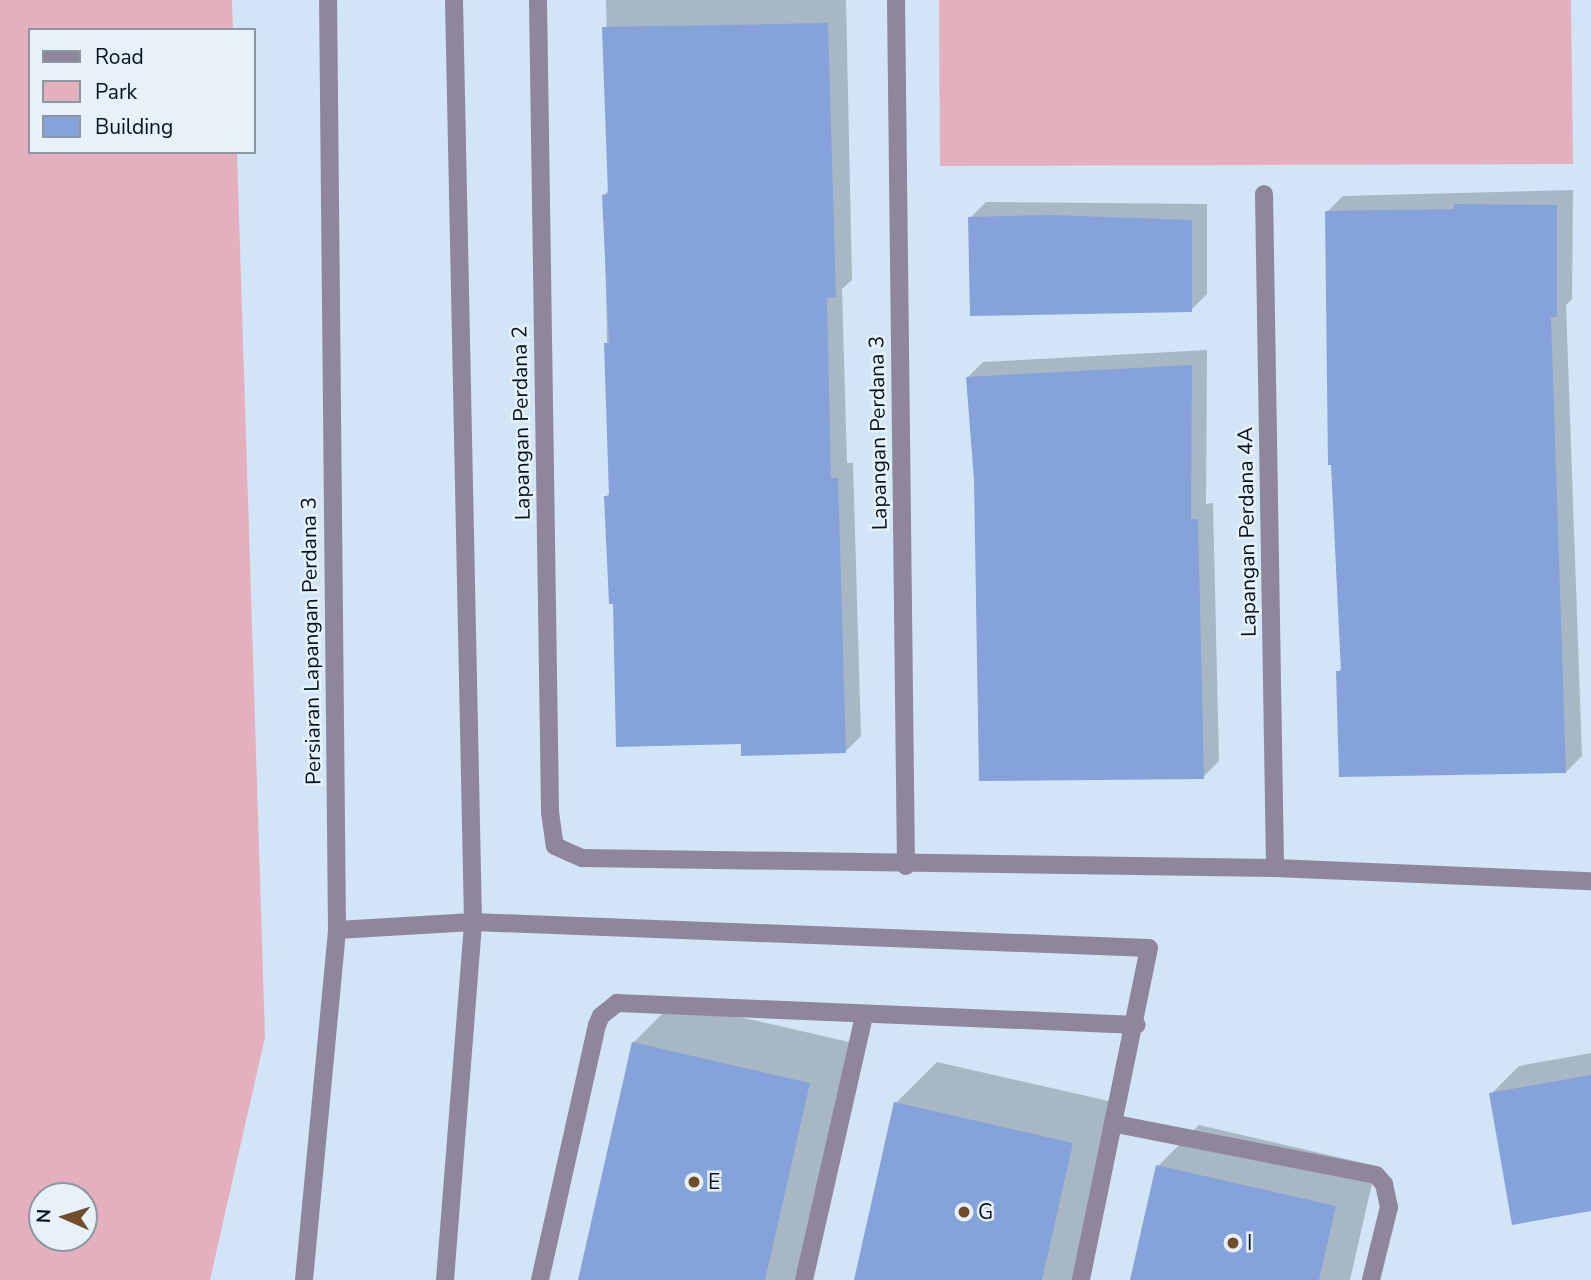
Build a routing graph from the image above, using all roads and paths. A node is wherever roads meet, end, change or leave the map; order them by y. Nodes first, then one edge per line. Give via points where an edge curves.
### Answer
1 (328, 0) edge
2 (454, 0) edge
3 (538, 0) edge
4 (896, 0) edge
5 (1264, 194) dead end
6 (906, 866) junction
7 (1275, 868) junction
8 (1591, 881) edge
9 (473, 922) junction
10 (337, 930) junction
11 (864, 1015) junction
12 (1137, 1025) junction
13 (1116, 1124) junction
14 (304, 1280) edge
15 (444, 1280) edge
16 (540, 1280) edge
17 (804, 1280) edge
18 (1081, 1280) edge
19 (1371, 1280) edge

1 - 10 street, Persiaran Lapangan Perdana 3
2 - 9 street
3 - 6 street, Lapangan Perdana 2 via 550,812 555,846 582,858
4 - 6 street, Lapangan Perdana 3
5 - 7 street, Lapangan Perdana 4A
6 - 7 street
7 - 8 street
9 - 10 street
9 - 12 street via 1149,948
9 - 15 street
10 - 14 street, Persiaran Lapangan Perdana 3
11 - 12 street
11 - 16 street via 627,1002 608,1008 597,1025
11 - 17 street
12 - 13 street
13 - 18 street
13 - 19 street via 1376,1175 1384,1184 1388,1207

